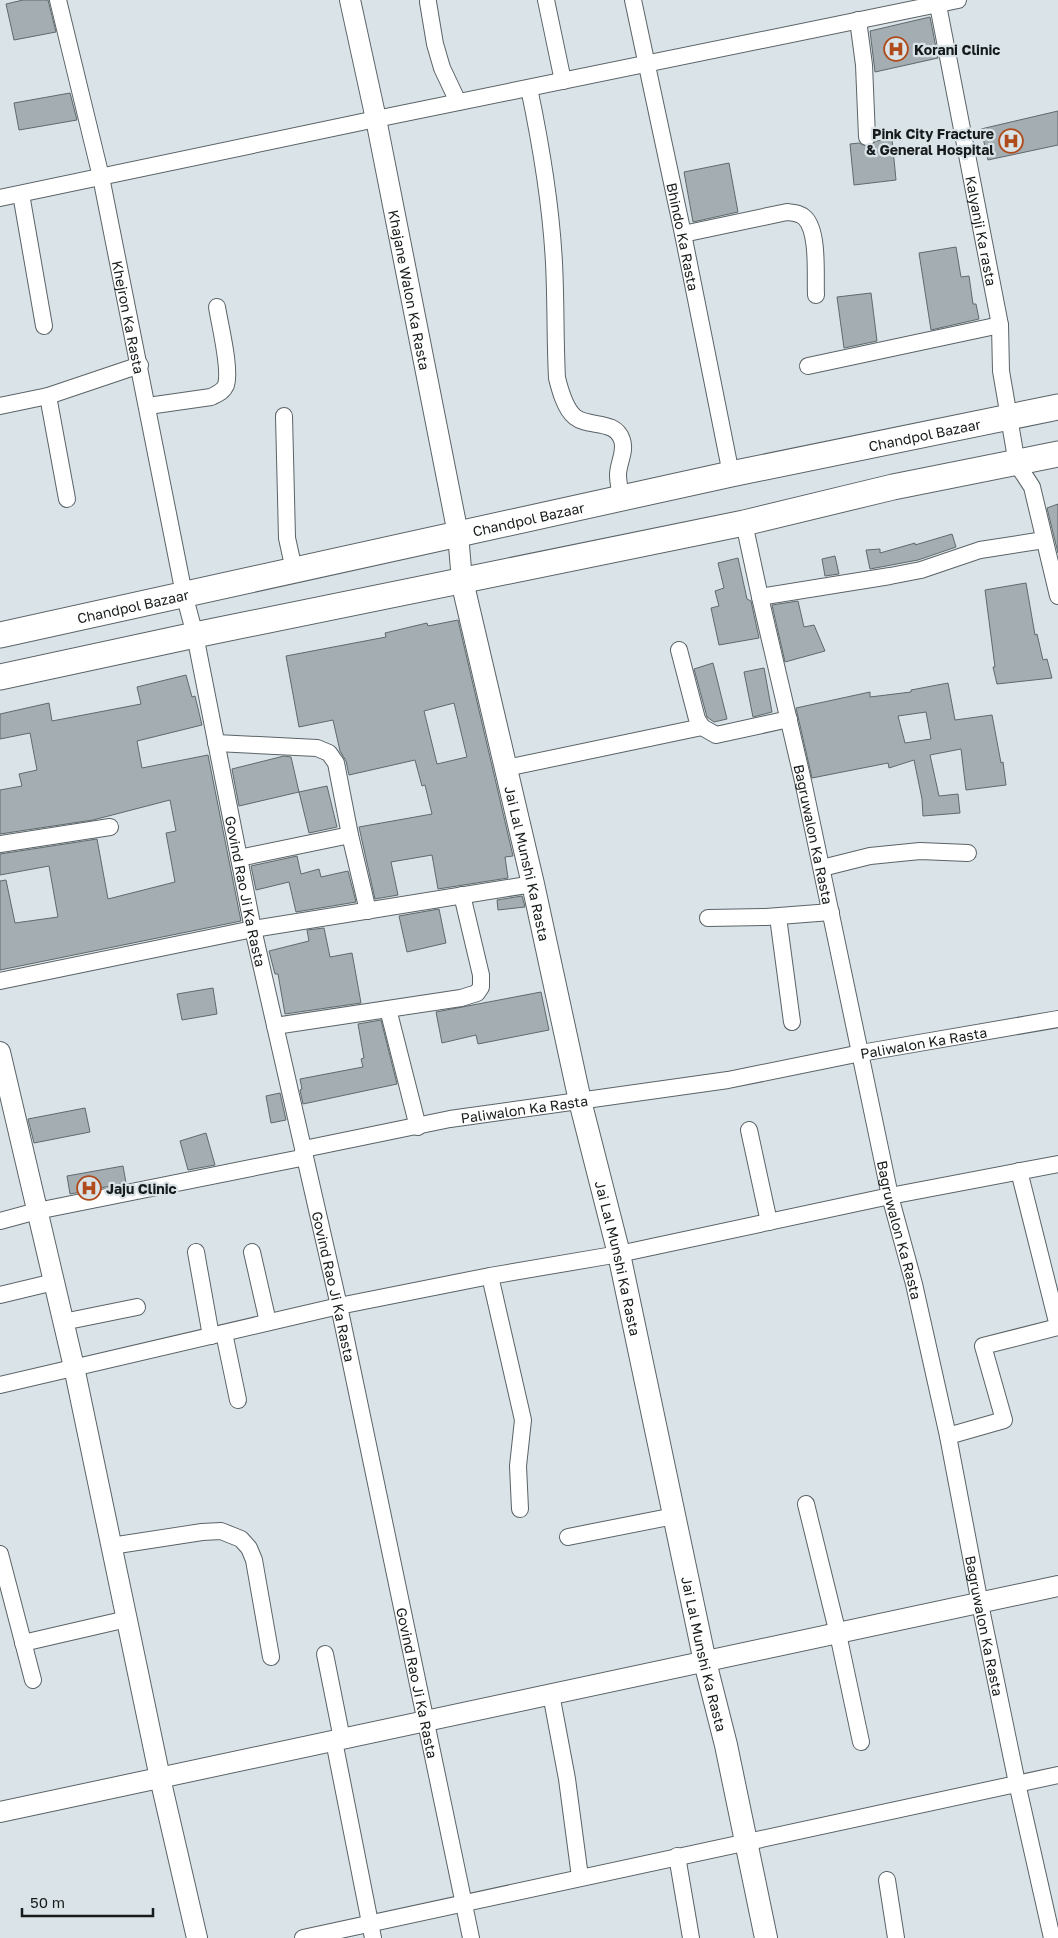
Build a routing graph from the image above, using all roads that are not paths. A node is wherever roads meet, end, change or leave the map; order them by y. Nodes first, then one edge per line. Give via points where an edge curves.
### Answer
1 (58, 0) edge
2 (350, 0) edge
3 (546, 0) edge
4 (633, 0) edge
5 (958, 0) edge
6 (428, 2) dead end
7 (938, 2) edge
8 (858, 20) junction
9 (647, 64) junction
10 (562, 81) junction
11 (529, 88) junction
12 (458, 102) junction
13 (376, 119) junction
14 (867, 137) dead end
15 (101, 177) junction
16 (21, 194) junction
17 (0, 198) edge
18 (683, 234) junction
19 (816, 295) dead end
20 (218, 307) dead end
21 (1000, 325) junction
22 (44, 326) dead end
23 (140, 365) junction
24 (808, 366) dead end
25 (48, 396) junction
26 (0, 406) edge
27 (148, 406) junction
28 (1058, 407) edge
29 (284, 416) dead end
30 (1008, 418) junction
31 (1058, 454) edge
32 (1017, 464) junction
33 (731, 474) junction
34 (621, 498) junction
35 (67, 499) dead end
36 (744, 523) junction
37 (458, 534) junction
38 (1044, 540) junction
39 (1054, 559) edge
40 (294, 570) junction
41 (462, 581) junction
42 (184, 594) junction
43 (1058, 595) edge
44 (760, 596) junction
45 (0, 635) edge
46 (195, 635) junction
47 (679, 650) dead end
48 (0, 677) edge
49 (789, 719) junction
50 (702, 727) junction
51 (216, 743) junction
52 (506, 768) junction
53 (110, 827) dead end
54 (350, 835) junction
55 (0, 844) edge
56 (968, 853) dead end
57 (239, 858) junction
58 (822, 868) junction
59 (533, 884) junction
60 (462, 895) junction
61 (368, 911) junction
62 (831, 912) junction
63 (778, 917) junction
64 (708, 918) dead end
65 (253, 929) junction
66 (0, 981) edge
67 (388, 1009) junction
68 (1058, 1019) edge
69 (792, 1022) dead end
70 (275, 1026) junction
71 (0, 1052) edge
72 (861, 1052) junction
73 (580, 1101) junction
74 (418, 1127) junction
75 (749, 1130) dead end
76 (304, 1149) junction
77 (1058, 1164) edge
78 (1019, 1171) junction
79 (890, 1196) junction
80 (37, 1211) junction
81 (0, 1221) edge
82 (768, 1222) junction
83 (196, 1252) dead end
84 (252, 1252) dead end
85 (619, 1254) junction
86 (490, 1276) junction
87 (54, 1282) junction
88 (0, 1294) edge
89 (339, 1306) junction
90 (137, 1307) dead end
91 (63, 1322) junction
92 (268, 1322) junction
93 (1058, 1326) edge
94 (218, 1334) junction
95 (74, 1367) junction
96 (0, 1385) edge
97 (238, 1400) dead end
98 (948, 1436) junction
99 (806, 1504) dead end
100 (520, 1509) dead end
101 (674, 1516) junction
102 (568, 1538) dead end
103 (111, 1546) junction
104 (0, 1554) edge
105 (1058, 1586) edge
106 (980, 1604) junction
107 (127, 1619) junction
108 (838, 1634) junction
109 (23, 1643) junction
110 (325, 1654) dead end
111 (271, 1657) dead end
112 (705, 1662) junction
113 (33, 1680) dead end
114 (550, 1694) junction
115 (426, 1720) junction
116 (338, 1740) junction
117 (862, 1742) dead end
118 (1058, 1775) edge
119 (160, 1778) junction
120 (1017, 1783) junction
121 (0, 1812) edge
122 (746, 1842) junction
123 (677, 1856) junction
124 (580, 1877) junction
125 (888, 1880) dead end
126 (464, 1904) junction
127 (372, 1931) edge
128 (197, 1938) edge
129 (303, 1938) edge
130 (471, 1938) edge
131 (692, 1938) edge
132 (766, 1938) edge
133 (896, 1938) edge
134 (1052, 1938) edge

1 - 15 street, Khejron Ka Rasta
2 - 13 street, Khajane Walon Ka Rasta
3 - 10 street
4 - 9 street, Bhindo Ka Rasta
5 - 7 street
6 - 12 street via 442,68
7 - 8 street
7 - 21 street, Kalyanji Ka rasta
8 - 9 street
8 - 14 street via 864,65
9 - 10 street
9 - 18 street, Bhindo Ka Rasta
10 - 11 street
11 - 12 street
11 - 34 street via 551,224 560,393 574,416 585,422 609,426 618,432 624,450 618,475
12 - 13 street
13 - 15 street
13 - 37 street, Khajane Walon Ka Rasta
15 - 16 street
15 - 23 street, Khejron Ka Rasta
16 - 17 street
16 - 22 street
18 - 19 street via 787,212 799,214 806,219 814,236
18 - 33 street, Bhindo Ka Rasta
20 - 27 street via 228,374 225,387 211,397
21 - 24 street
21 - 30 street, Kalyanji Ka rasta via 1001,371
23 - 25 street
23 - 27 street, Khejron Ka Rasta
25 - 26 street
25 - 35 street
27 - 42 street, Khejron Ka Rasta
28 - 30 main road, Chandpol Bazaar
29 - 40 street via 287,538
30 - 32 street, Kalyanji Ka rasta
30 - 33 main road, Chandpol Bazaar
31 - 32 main road
32 - 36 main road via 893,487
32 - 38 street via 1032,487
33 - 34 main road, Chandpol Bazaar
34 - 37 main road, Chandpol Bazaar
36 - 41 main road
36 - 44 street, Bagruwalon Ka Rasta
37 - 40 main road, Chandpol Bazaar
37 - 41 street, Khajane Walon Ka Rasta
38 - 39 street
38 - 44 street via 980,550 921,570
39 - 43 street
40 - 42 main road, Chandpol Bazaar
41 - 46 main road
41 - 52 main road, Jai Lal Munshi Ka Rasta
42 - 45 main road, Chandpol Bazaar
42 - 46 street, Khejron Ka Rasta
44 - 49 street, Bagruwalon Ka Rasta
46 - 48 main road
46 - 51 street, Govind Rao Ji Ka Rasta
47 - 50 street via 697,719
49 - 50 street via 716,735
49 - 58 street, Bagruwalon Ka Rasta
50 - 52 street
51 - 54 street via 317,748 329,753 336,763
51 - 57 street, Govind Rao Ji Ka Rasta
52 - 59 main road, Jai Lal Munshi Ka Rasta
53 - 55 street
54 - 57 street
54 - 61 street
56 - 58 street via 920,851 878,855
57 - 65 street, Govind Rao Ji Ka Rasta
58 - 62 street, Bagruwalon Ka Rasta
59 - 60 street
59 - 73 main road, Jai Lal Munshi Ka Rasta
60 - 61 street
60 - 67 street via 481,987 477,993 461,998
61 - 65 street
62 - 63 street
62 - 72 street, Bagruwalon Ka Rasta
63 - 64 street
63 - 69 street
65 - 66 street
65 - 70 street, Govind Rao Ji Ka Rasta
67 - 70 street
67 - 74 street
68 - 72 street, Paliwalon Ka Rasta
70 - 76 street, Govind Rao Ji Ka Rasta
71 - 80 street
72 - 73 street, Paliwalon Ka Rasta via 728,1080
72 - 79 street, Bagruwalon Ka Rasta
73 - 74 street, Paliwalon Ka Rasta via 450,1119
73 - 85 main road, Jai Lal Munshi Ka Rasta
74 - 76 street, Paliwalon Ka Rasta
75 - 82 street
76 - 80 street, Paliwalon Ka Rasta via 301,1158
76 - 89 street, Govind Rao Ji Ka Rasta
77 - 78 street
78 - 79 street
78 - 93 street
79 - 82 street
79 - 98 street, Bagruwalon Ka Rasta via 914,1284
80 - 81 street, Paliwalon Ka Rasta
80 - 87 street
82 - 85 street
83 - 94 street
84 - 92 street
85 - 86 street
85 - 101 main road, Jai Lal Munshi Ka Rasta
86 - 89 street
86 - 100 street via 523,1420 518,1466
87 - 88 street
87 - 91 street
89 - 92 street
89 - 115 street, Govind Rao Ji Ka Rasta
90 - 91 street
91 - 95 street
92 - 94 street
93 - 98 street via 983,1346 1004,1420
94 - 95 street
94 - 97 street
95 - 96 street
95 - 103 street
98 - 106 street, Bagruwalon Ka Rasta
99 - 108 street
101 - 102 street
101 - 112 main road, Jai Lal Munshi Ka Rasta
103 - 107 street
103 - 111 street via 202,1532 222,1531 241,1539 254,1560
104 - 109 street
105 - 106 street
106 - 108 street
106 - 120 street, Bagruwalon Ka Rasta
107 - 109 street
107 - 119 street
108 - 112 street
108 - 117 street
109 - 113 street
110 - 116 street
112 - 114 street
112 - 122 main road, Jai Lal Munshi Ka Rasta
114 - 115 street
114 - 124 street via 567,1779
115 - 116 street
115 - 126 street, Govind Rao Ji Ka Rasta
116 - 119 street
116 - 127 street
118 - 120 street
119 - 121 street
119 - 128 street
120 - 122 street
120 - 134 street, Bagruwalon Ka Rasta
122 - 123 street
122 - 132 main road, Jai Lal Munshi Ka Rasta
123 - 124 street
123 - 131 street
124 - 126 street
125 - 133 street
126 - 127 street
126 - 130 street, Govind Rao Ji Ka Rasta
127 - 129 street

